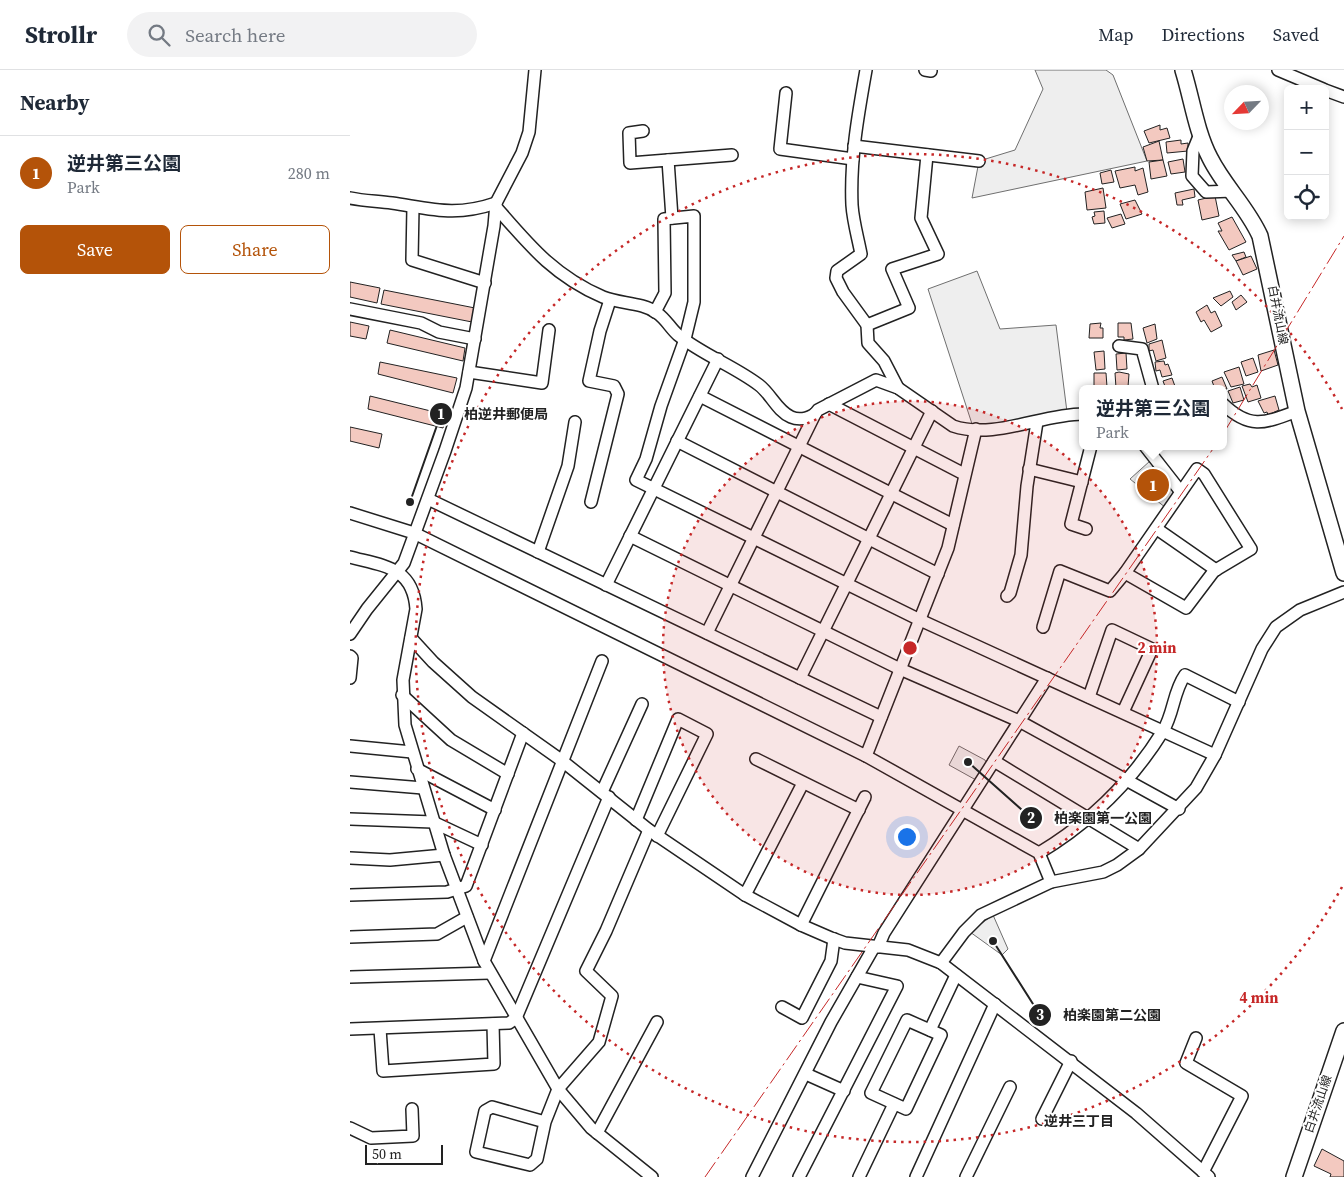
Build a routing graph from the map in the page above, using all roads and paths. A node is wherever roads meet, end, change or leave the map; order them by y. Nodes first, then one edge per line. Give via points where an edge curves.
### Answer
1 (535, 70) edge
2 (866, 70) edge
3 (1184, 70) edge
4 (1278, 70) edge
5 (1314, 85) edge
6 (1329, 91) edge
7 (786, 93) dead end
8 (1344, 97) edge
9 (643, 131) dead end
10 (1200, 134) junction
11 (854, 146) junction
12 (732, 155) dead end
13 (926, 155) junction
14 (853, 159) junction
15 (668, 160) junction
16 (980, 161) dead end
17 (1233, 191) junction
18 (350, 198) edge
19 (496, 205) junction
20 (413, 206) junction
21 (672, 218) junction
22 (485, 283) junction
23 (610, 300) junction
24 (350, 308) edge
25 (655, 312) junction
26 (867, 325) junction
27 (549, 330) dead end
28 (476, 339) junction
29 (685, 339) junction
30 (1119, 346) dead end
31 (718, 359) junction
32 (469, 372) junction
33 (1152, 385) edge
34 (898, 388) junction
35 (700, 396) junction
36 (829, 404) junction
37 (1227, 407) edge
38 (932, 411) junction
39 (1297, 411) junction
40 (815, 414) junction
41 (1079, 415) edge
42 (575, 422) dead end
43 (1037, 422) junction
44 (976, 429) junction
45 (677, 442) junction
46 (799, 447) junction
47 (914, 449) junction
48 (1090, 450) edge
49 (1148, 450) edge
50 (1029, 469) junction
51 (964, 474) junction
52 (1082, 482) junction
53 (654, 488) junction
54 (777, 492) junction
55 (1181, 492) junction
56 (892, 494) junction
57 (428, 499) junction
58 (591, 502) dead end
59 (350, 512) edge
60 (953, 525) junction
61 (1086, 529) dead end
62 (1157, 529) junction
63 (414, 533) junction
64 (630, 536) junction
65 (754, 538) junction
66 (869, 539) junction
67 (538, 552) junction
68 (350, 557) edge
69 (1216, 570) junction
70 (399, 571) junction
71 (1125, 573) junction
72 (1344, 573) edge
73 (938, 574) junction
74 (606, 584) junction
75 (847, 584) junction
76 (730, 586) junction
77 (1344, 592) edge
78 (1007, 596) dead end
79 (920, 620) junction
80 (1043, 627) dead end
81 (823, 632) junction
82 (707, 633) junction
83 (350, 634) edge
84 (411, 638) junction
85 (350, 656) edge
86 (602, 661) dead end
87 (900, 669) junction
88 (350, 678) edge
89 (800, 678) junction
90 (1047, 678) junction
91 (402, 696) junction
92 (1089, 696) junction
93 (1239, 702) junction
94 (642, 704) dead end
95 (1123, 712) junction
96 (881, 717) junction
97 (1019, 721) junction
98 (1163, 730) junction
99 (523, 733) junction
100 (350, 746) edge
101 (412, 752) junction
102 (866, 756) junction
103 (1215, 756) junction
104 (756, 759) dead end
105 (561, 760) junction
106 (994, 761) junction
107 (417, 769) junction
108 (508, 774) junction
109 (1127, 780) junction
110 (350, 782) edge
111 (802, 783) junction
112 (423, 788) junction
113 (606, 795) junction
114 (865, 797) dead end
115 (962, 809) junction
116 (1179, 809) junction
117 (495, 810) junction
118 (859, 810) junction
119 (1089, 817) junction
120 (350, 819) edge
121 (636, 820) junction
122 (433, 822) junction
123 (653, 833) junction
124 (482, 845) junction
125 (1139, 849) junction
126 (1039, 853) junction
127 (444, 856) junction
128 (350, 858) edge
129 (1051, 882) junction
130 (456, 890) junction
131 (350, 895) edge
132 (745, 895) junction
133 (467, 918) junction
134 (801, 926) junction
135 (350, 937) edge
136 (834, 939) junction
137 (876, 947) junction
138 (484, 961) junction
139 (941, 963) junction
140 (490, 973) junction
141 (956, 975) junction
142 (350, 977) edge
143 (857, 977) junction
144 (995, 1004) junction
145 (782, 1007) dead end
146 (516, 1018) junction
147 (657, 1022) dead end
148 (493, 1024) junction
149 (350, 1029) edge
150 (380, 1029) junction
151 (930, 1030) junction
152 (1344, 1032) edge
153 (1196, 1038) dead end
154 (1070, 1061) junction
155 (806, 1074) junction
156 (1010, 1087) dead end
157 (558, 1089) junction
158 (844, 1092) junction
159 (894, 1104) junction
160 (412, 1109) dead end
161 (1042, 1119) dead end
162 (545, 1122) junction
163 (350, 1128) edge
164 (597, 1133) junction
165 (1203, 1171) edge
166 (652, 1177) edge
167 (752, 1177) edge
168 (799, 1177) edge
169 (859, 1177) edge
170 (916, 1177) edge
171 (966, 1177) edge
172 (1192, 1177) edge
173 (1294, 1177) edge

1 - 19 street via 529,132
2 - 11 street
3 - 10 main road, 白井流山線
4 - 5 street
6 - 8 street
7 - 14 street via 780,149
9 - 15 street via 629,134 630,163
10 - 17 main road, 白井流山線 via 1216,170
10 - 17 street via 1193,151 1192,176 1206,192
11 - 13 street
11 - 14 street
12 - 15 street
13 - 16 street
13 - 26 street via 921,218 938,254 892,269 908,308
14 - 26 street via 852,206 861,254 837,271 836,278
15 - 21 street
17 - 39 main road, 白井流山線 via 1249,214 1265,253
18 - 20 street
19 - 20 street via 468,211 429,211
19 - 22 street
19 - 23 street via 545,262
20 - 22 street via 412,260
21 - 25 street via 664,219 665,294
21 - 29 street via 694,216 694,302
22 - 28 street
23 - 25 street
23 - 58 street via 589,381 614,386 618,394
24 - 28 street
25 - 29 street
26 - 34 street via 868,343 884,361
27 - 32 street via 542,383
28 - 32 street
29 - 31 street
29 - 53 street via 646,459 636,480
30 - 33 street via 1142,349
31 - 35 street
31 - 40 street via 766,390 784,413 798,419
32 - 57 street
34 - 36 street via 876,380
34 - 38 street
35 - 45 street
35 - 46 street
36 - 40 street
36 - 47 street
37 - 39 street via 1241,419 1261,423
38 - 44 street via 953,426
38 - 47 street
39 - 72 main road, 白井流山線
40 - 46 street
41 - 43 street
42 - 67 street via 568,466
43 - 44 street
43 - 50 street
44 - 51 street
45 - 53 street
45 - 54 street
46 - 54 street
46 - 56 street
47 - 51 street
47 - 56 street
48 - 52 street
49 - 55 street
50 - 52 street
50 - 78 street via 1021,555
51 - 60 street
52 - 61 street via 1071,524
53 - 64 street
53 - 65 street
54 - 65 street
54 - 66 street
55 - 62 street
55 - 69 street via 1197,469 1204,474 1250,549
56 - 60 street
56 - 66 street
57 - 63 street
57 - 67 street
59 - 63 street
60 - 73 street
62 - 69 street
62 - 71 street
63 - 70 street
63 - 102 street
64 - 74 street
64 - 76 street
65 - 75 street
65 - 76 street
66 - 73 street
66 - 75 street
67 - 74 street
68 - 70 street
69 - 71 street via 1186,608
70 - 83 street
70 - 84 street via 410,584 415,598
71 - 80 street via 1110,591 1060,571
73 - 79 street
74 - 82 street
75 - 79 street
75 - 81 street
76 - 81 street
76 - 82 street
77 - 93 street via 1300,610 1276,627 1262,648
79 - 87 street
79 - 90 street
81 - 87 street
81 - 89 street
82 - 89 street
84 - 91 street
84 - 99 street via 472,697
85 - 88 street
86 - 105 street
87 - 96 street
87 - 97 street
89 - 96 street
90 - 92 street
90 - 97 street
91 - 101 street
91 - 108 street via 451,740
92 - 95 street
92 - 95 street via 1112,630 1152,649
93 - 98 street via 1185,675 1177,687
93 - 103 street
94 - 113 street
95 - 98 street
96 - 102 street
97 - 106 street
97 - 109 street
98 - 103 street
98 - 109 street
99 - 105 street
99 - 108 street
100 - 101 street
101 - 107 street
102 - 115 street
103 - 116 street
104 - 111 street
105 - 113 street
105 - 138 street
106 - 115 street
106 - 119 street
107 - 112 street
107 - 117 street
108 - 117 street
109 - 116 street
109 - 119 street
110 - 112 street
111 - 118 street
111 - 132 street
112 - 122 street
113 - 121 street
113 - 146 street
114 - 118 street
115 - 126 street
115 - 137 street
116 - 125 street
117 - 124 street
118 - 134 street
119 - 125 street
119 - 126 street
120 - 122 street
121 - 123 street
121 - 123 street via 678,719 707,734
122 - 124 street
122 - 127 street
123 - 132 street
123 - 157 street via 586,971 612,996 599,1042
124 - 130 street via 466,886
125 - 129 street via 1118,866 1103,872
126 - 129 street
127 - 128 street via 390,860
127 - 130 street
129 - 139 street via 981,915
130 - 131 street
130 - 133 street
132 - 134 street
133 - 135 street via 437,934
133 - 138 street
134 - 136 street
136 - 137 street
136 - 145 street via 831,961 802,1018
137 - 139 street via 908,950
137 - 143 street
138 - 140 street
139 - 141 street
140 - 142 street
140 - 146 street
141 - 144 street
141 - 151 street
143 - 155 street
143 - 158 street via 897,986
144 - 154 street
144 - 170 street
146 - 148 street via 509,1023
146 - 157 street
147 - 164 street
148 - 150 street
148 - 150 street via 494,1064 383,1070
149 - 150 street
151 - 159 street via 940,1035 906,1108
151 - 159 street via 907,1020 871,1092
152 - 173 main road, 白井流山線
153 - 165 street via 1186,1063 1242,1096
154 - 161 street
154 - 165 street via 1165,1136
155 - 158 street
155 - 167 street
156 - 171 street
157 - 162 street
157 - 164 street
158 - 168 street
159 - 169 street
160 - 163 street via 414,1136 371,1138
162 - 162 street via 536,1158 530,1164 476,1152 485,1111 492,1107
164 - 166 street
165 - 172 street

